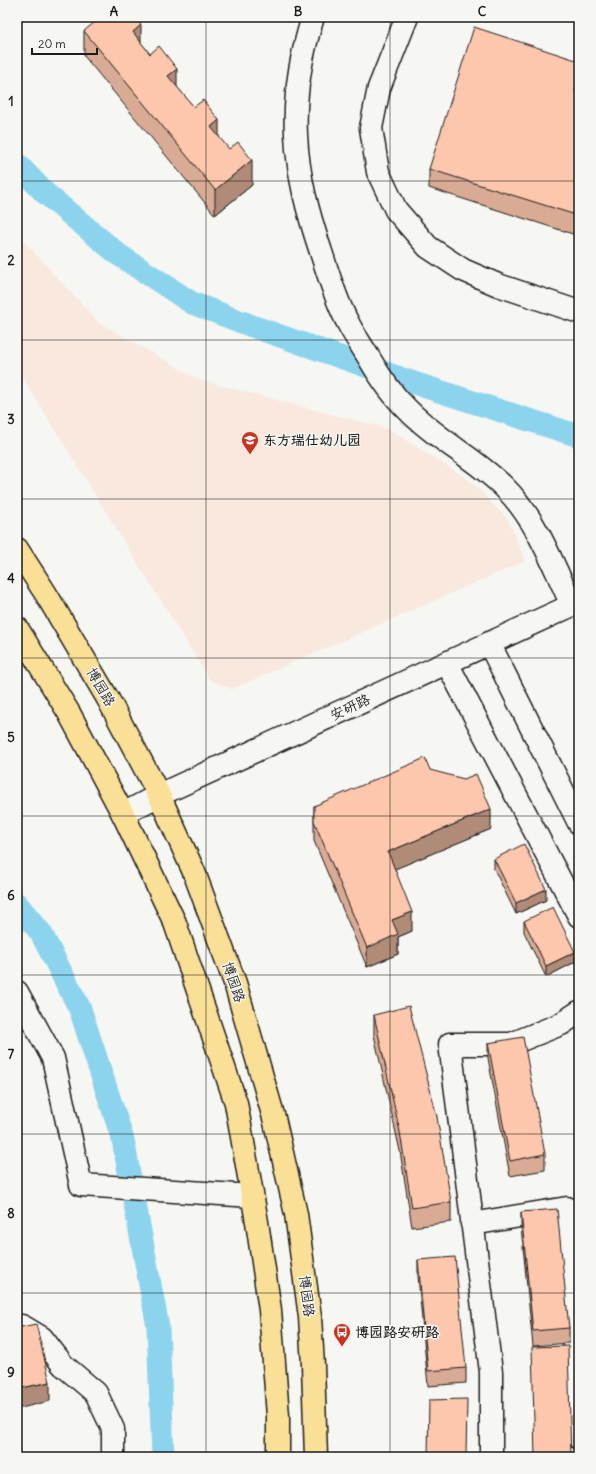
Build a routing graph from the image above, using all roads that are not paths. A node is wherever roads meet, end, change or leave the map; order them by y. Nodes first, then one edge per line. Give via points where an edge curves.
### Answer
1 (313, 17) edge
2 (407, 17) edge
3 (579, 312) edge
4 (17, 549) edge
5 (576, 604) edge
6 (17, 628) edge
7 (489, 643) junction
8 (447, 663) junction
9 (159, 795) junction
10 (123, 814) junction
11 (579, 823) edge
12 (579, 916) edge
13 (17, 992) edge
14 (579, 1012) edge
15 (252, 1196) junction
16 (472, 1224) junction
17 (17, 1326) edge
18 (579, 1438) edge
19 (113, 1457) edge
20 (278, 1457) edge
21 (316, 1457) edge
22 (491, 1457) edge

1 - 5 street via 298,78 296,134 300,176 308,212 347,322 383,381 407,410 436,436 504,487 523,509
2 - 3 street via 379,88 370,128 378,172 396,210 428,247 463,270 498,285
4 - 9 main road, 博园路 via 108,698
5 - 7 street, 安研路
6 - 10 main road via 69,713
7 - 8 street, 安研路
7 - 11 street
8 - 9 street, 安研路
8 - 12 street
9 - 10 street, 安研路
9 - 21 main road, 博园路 via 194,872 235,983 274,1118 296,1214 310,1316
10 - 15 main road via 175,923 236,1103
13 - 15 street via 53,1058 81,1185
14 - 16 street via 561,1024 511,1044 450,1044
15 - 20 main road via 270,1310 278,1416
16 - 18 street via 567,1208
16 - 22 street via 491,1372
17 - 19 street via 22,1326 42,1338 63,1365 96,1393 113,1428

